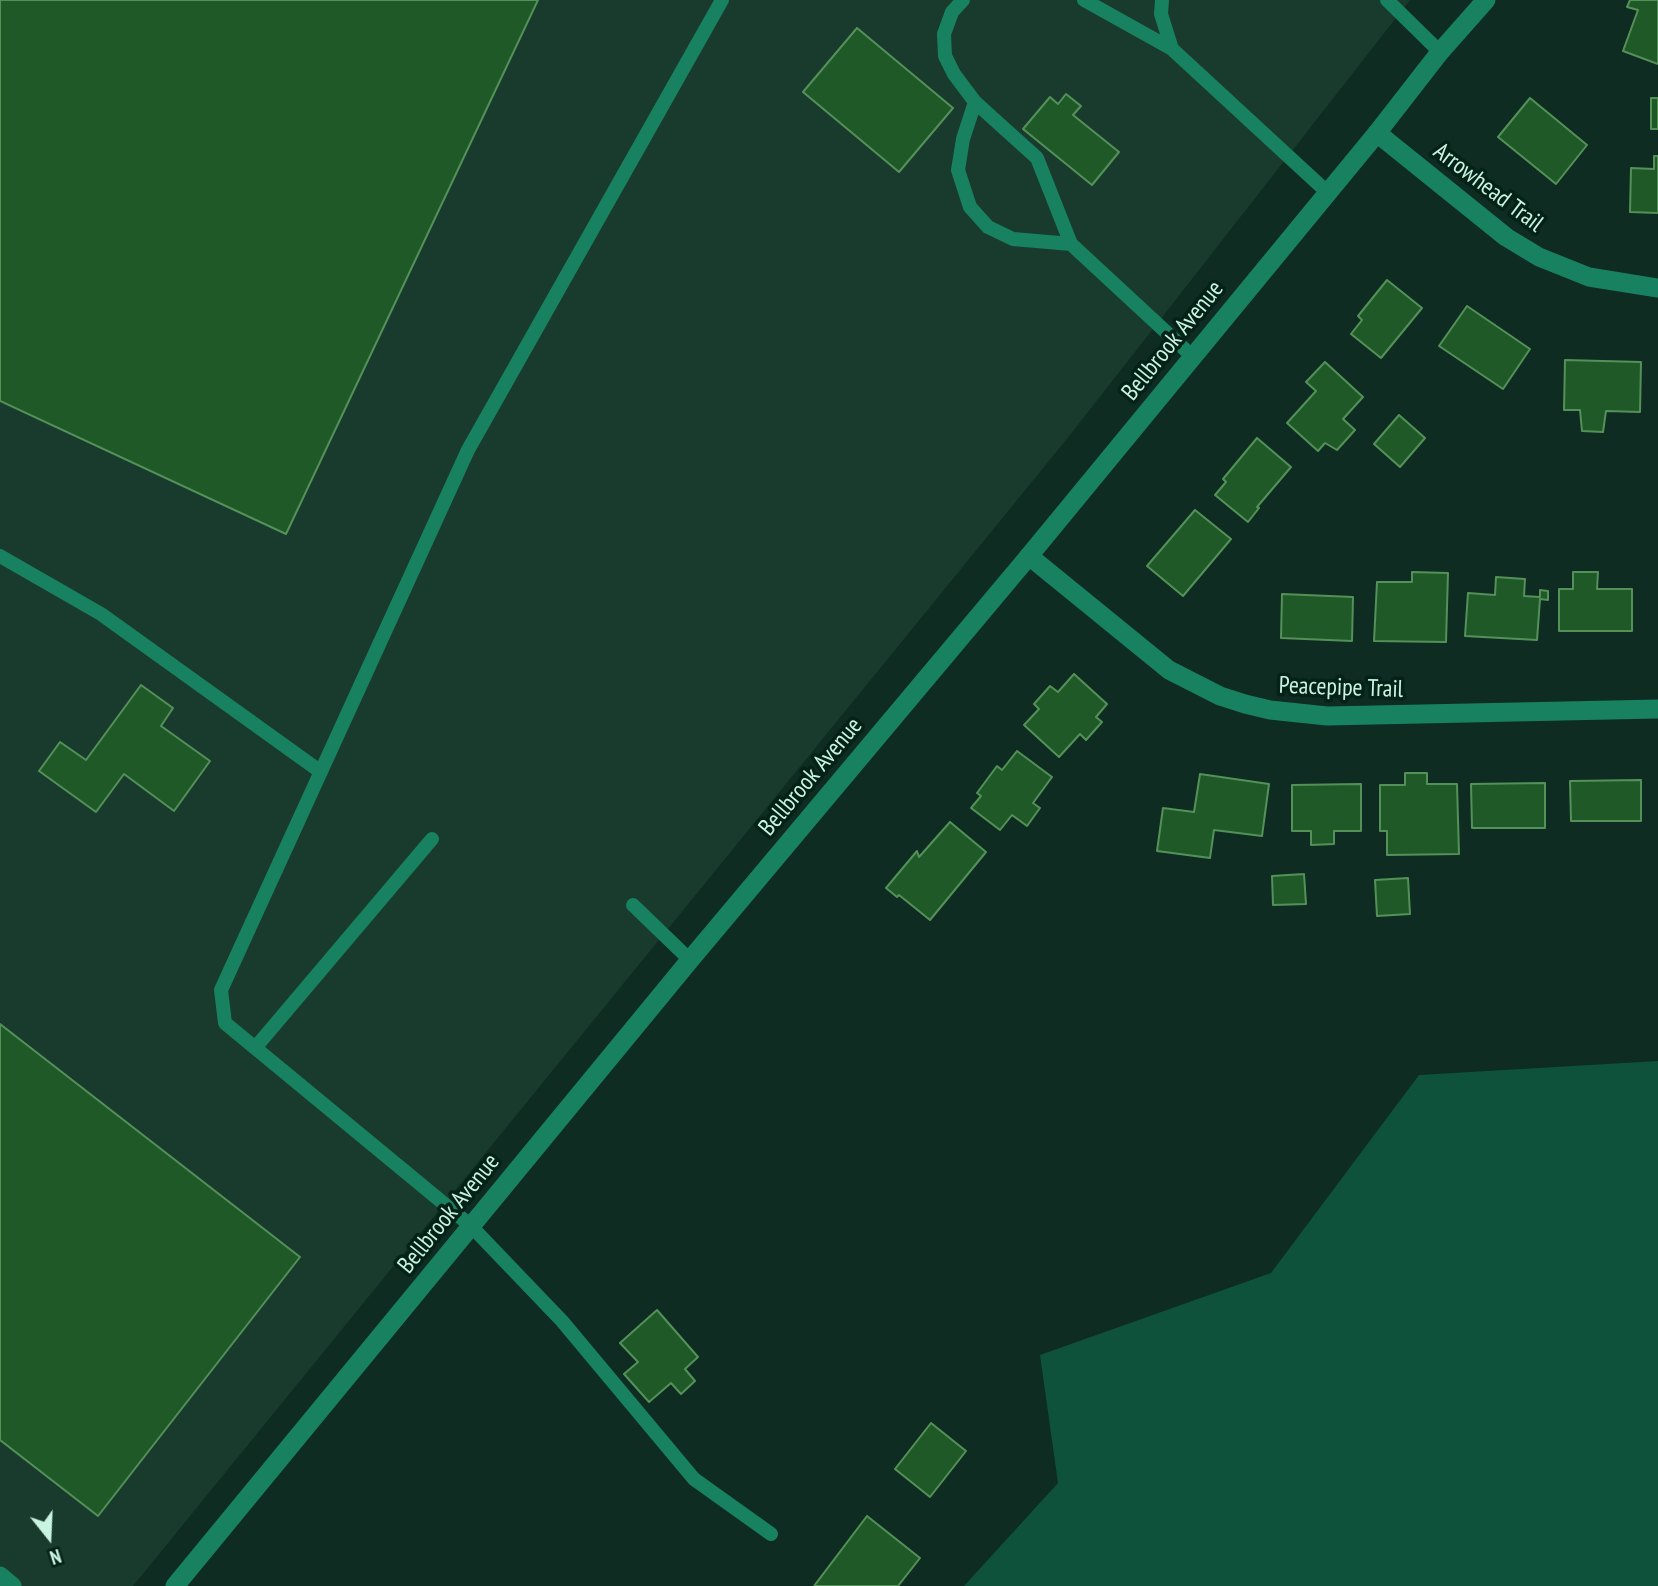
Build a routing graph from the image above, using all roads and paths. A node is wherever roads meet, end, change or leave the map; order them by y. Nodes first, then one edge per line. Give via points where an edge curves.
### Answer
1 (722, 0) edge
2 (963, 0) edge
3 (1084, 0) edge
4 (1162, 0) edge
5 (1387, 0) edge
6 (1486, 0) edge
7 (1172, 49) junction
8 (1440, 52) junction
9 (975, 102) junction
10 (1377, 132) junction
11 (1326, 191) junction
12 (1071, 244) junction
13 (1658, 288) edge
14 (1192, 356) junction
15 (0, 556) edge
16 (1029, 556) junction
17 (1658, 709) edge
18 (321, 772) junction
19 (432, 839) dead end
20 (633, 905) dead end
21 (690, 960) junction
22 (255, 1048) junction
23 (471, 1226) junction
24 (771, 1534) dead end
25 (0, 1576) edge
26 (12, 1586) edge
27 (174, 1586) edge

1 - 18 lane via 468,450
2 - 9 lane via 952,12 944,34 945,56
3 - 7 lane
4 - 7 lane via 1161,14
5 - 8 lane
6 - 8 street, Bellbrook Avenue
7 - 11 lane
8 - 10 street, Bellbrook Avenue
9 - 12 lane via 1037,158
9 - 12 lane via 962,139 958,170 970,206 988,227 1013,239
10 - 11 street, Bellbrook Avenue
10 - 13 street, Arrowhead Trail via 1506,237 1539,257 1589,277
11 - 14 street, Bellbrook Avenue
12 - 14 lane
14 - 16 street, Bellbrook Avenue
15 - 18 lane via 101,614
16 - 17 street, Peacepipe Trail via 1169,670 1245,704 1327,716
16 - 21 street, Bellbrook Avenue
18 - 22 lane via 221,990 225,1023
19 - 22 lane
20 - 21 lane
21 - 23 street, Bellbrook Avenue
22 - 23 lane
23 - 24 lane via 562,1321 694,1479
23 - 27 street, Bellbrook Avenue
25 - 26 street

